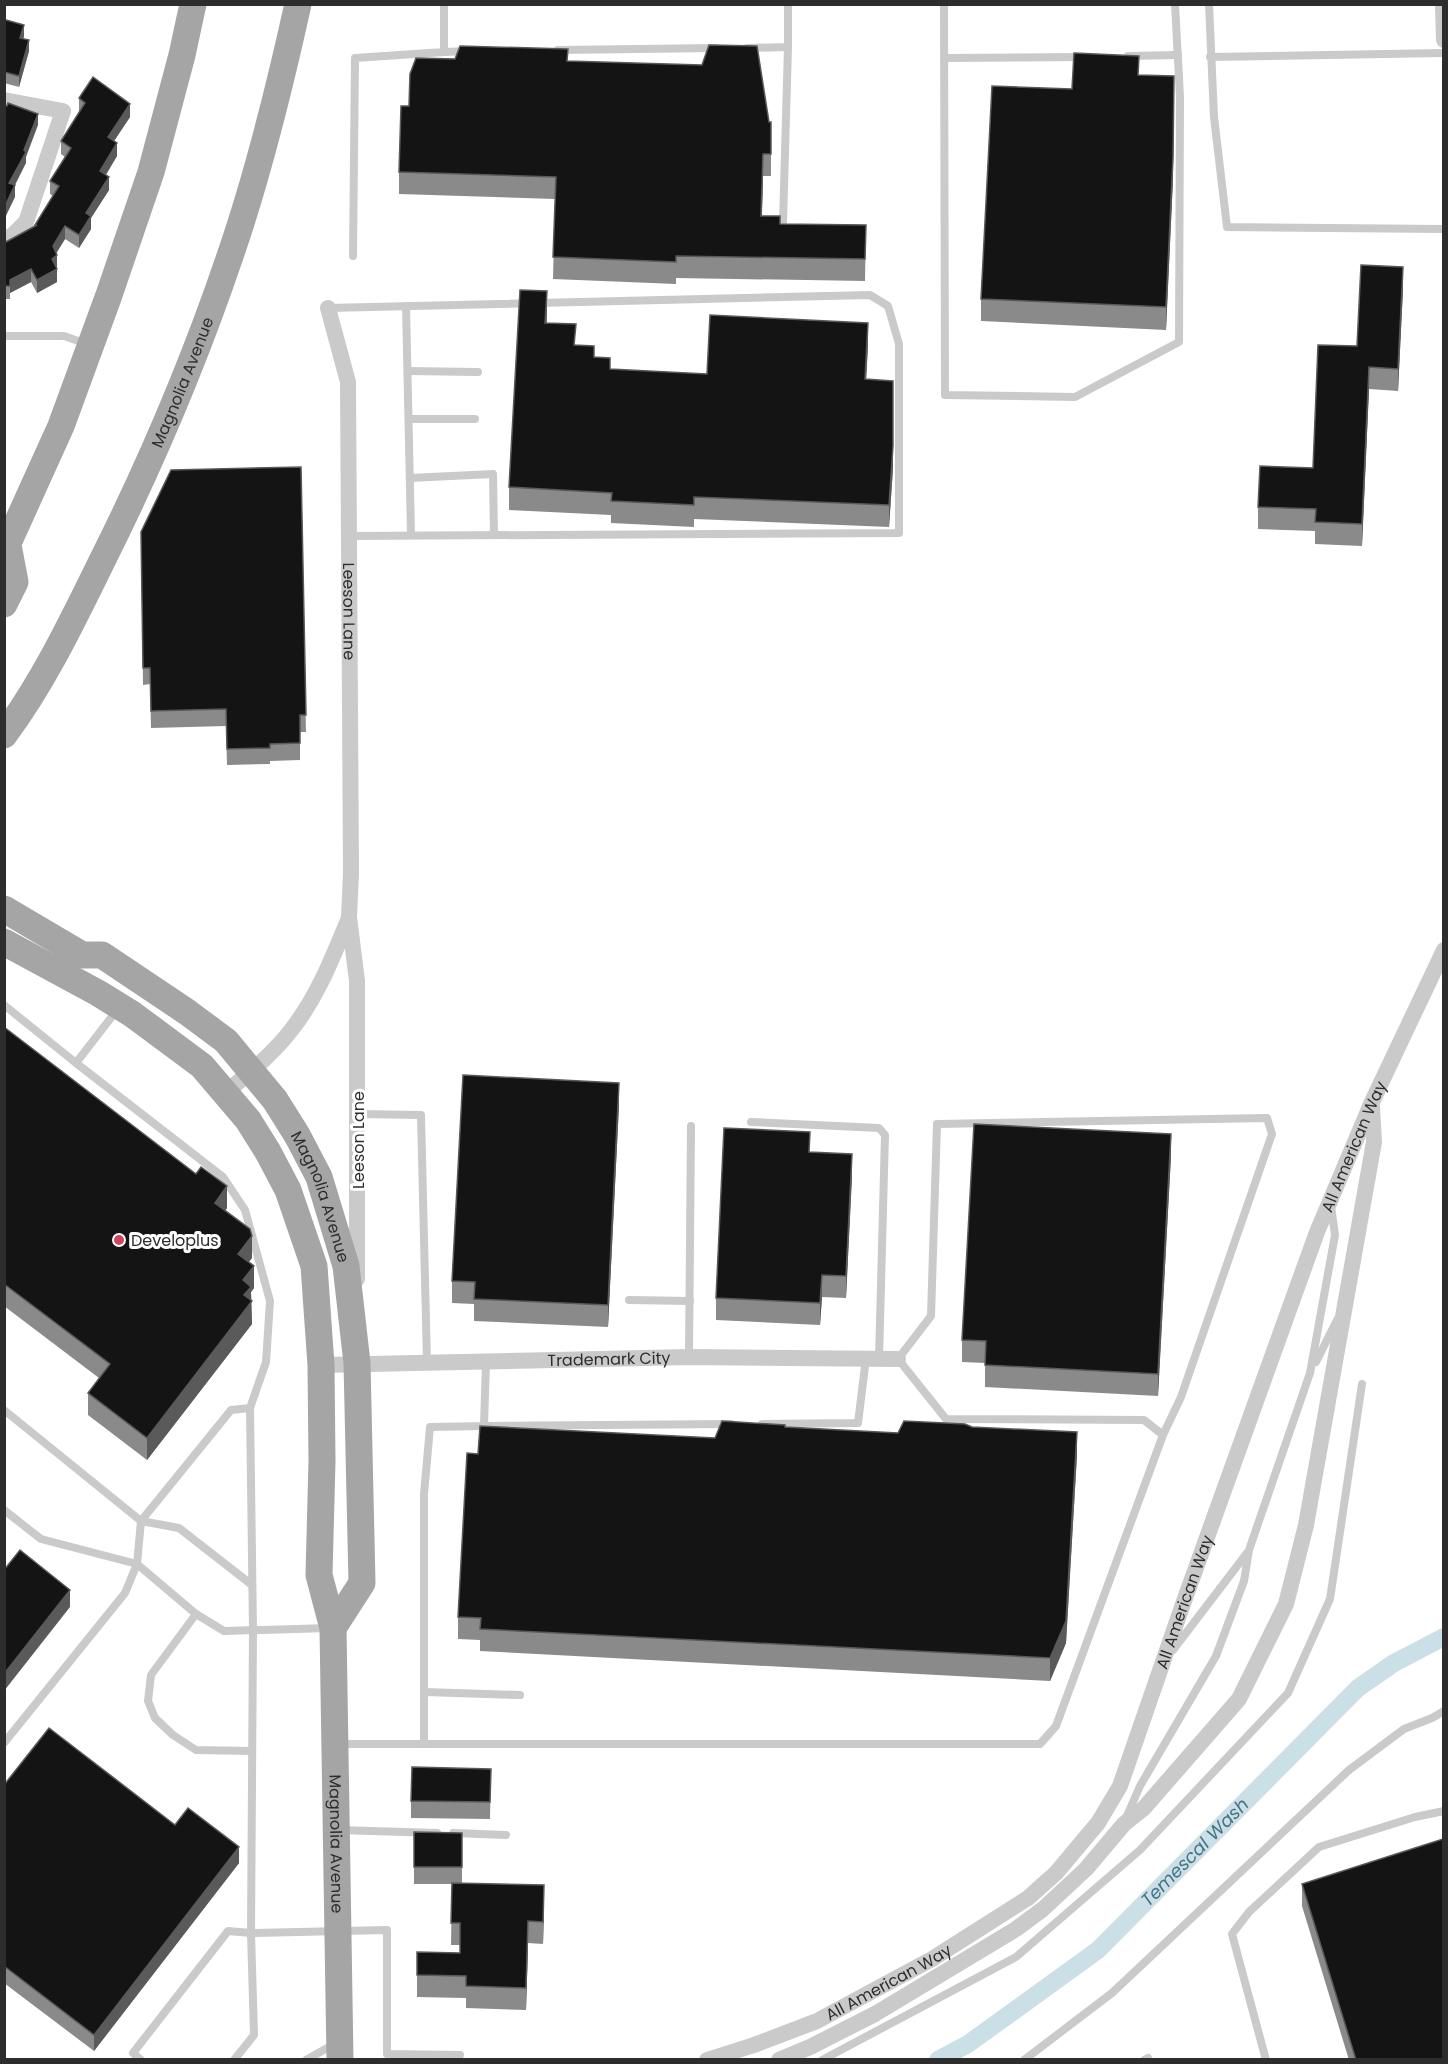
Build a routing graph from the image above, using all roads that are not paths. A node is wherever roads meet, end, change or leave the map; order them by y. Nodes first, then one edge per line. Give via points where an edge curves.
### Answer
1 (193, 4) edge
2 (298, 4) edge
3 (444, 4) edge
4 (788, 4) edge
5 (944, 4) edge
6 (1175, 4) edge
7 (1209, 4) edge
8 (1443, 4) edge
9 (1443, 40) edge
10 (788, 47) junction
11 (728, 48) edge
12 (740, 48) edge
13 (551, 50) edge
14 (480, 51) edge
15 (444, 52) junction
16 (1443, 53) edge
17 (1178, 55) junction
18 (1096, 56) edge
19 (1119, 56) edge
20 (1210, 57) junction
21 (945, 58) junction
22 (4, 100) edge
23 (783, 223) edge
24 (1443, 229) edge
25 (4, 237) edge
26 (353, 256) dead end
27 (406, 306) junction
28 (328, 308) joint
29 (4, 336) edge
30 (91, 346) junction
31 (408, 371) junction
32 (478, 372) dead end
33 (409, 418) junction
34 (475, 419) dead end
35 (410, 478) junction
36 (411, 535) junction
37 (494, 535) junction
38 (349, 536) junction
39 (6, 547) edge
40 (4, 604) edge
41 (21, 712) junction
42 (4, 735) edge
43 (4, 753) edge
44 (4, 891) edge
45 (4, 909) edge
46 (349, 917) junction
47 (4, 942) edge
48 (1443, 950) edge
49 (102, 955) junction
50 (4, 1005) edge
51 (120, 1007) junction
52 (76, 1063) junction
53 (251, 1072) junction
54 (225, 1093) junction
55 (1371, 1104) junction
56 (358, 1114) junction
57 (752, 1122) dead end
58 (691, 1126) dead end
59 (1330, 1200) junction
60 (629, 1300) dead end
61 (690, 1301) junction
62 (1344, 1306) junction
63 (689, 1357) junction
64 (872, 1358) junction
65 (898, 1359) junction
66 (427, 1362) junction
67 (486, 1362) junction
68 (357, 1363) junction
69 (321, 1365) junction
70 (1310, 1373) junction
71 (1362, 1384) dead end
72 (250, 1408) junction
73 (4, 1410) edge
74 (741, 1424) edge
75 (753, 1424) edge
76 (484, 1426) junction
77 (1163, 1436) junction
78 (4, 1510) edge
79 (141, 1521) junction
80 (1249, 1550) junction
81 (137, 1564) junction
82 (252, 1585) junction
83 (196, 1614) junction
84 (333, 1628) junction
85 (253, 1630) junction
86 (1163, 1662) junction
87 (424, 1692) junction
88 (520, 1695) dead end
89 (1443, 1711) edge
90 (4, 1743) edge
91 (334, 1744) junction
92 (424, 1744) junction
93 (252, 1751) junction
94 (1443, 1810) edge
95 (1124, 1824) junction
96 (336, 1830) junction
97 (506, 1835) dead end
98 (337, 1931) junction
99 (251, 1933) junction
100 (339, 2051) edge
101 (460, 2055) dead end
102 (141, 2060) edge
103 (234, 2060) edge
104 (306, 2060) edge
105 (707, 2060) edge
106 (778, 2060) edge
107 (822, 2060) edge
108 (1024, 2060) edge
109 (1266, 2060) edge

1 - 30 main road via 151,172
2 - 41 main road, Magnolia Avenue via 252,188 199,341 118,528
3 - 15 lane
4 - 10 lane
5 - 21 lane
6 - 17 lane
7 - 20 lane
8 - 9 street
10 - 12 lane
10 - 23 lane
11 - 13 lane
14 - 15 lane
15 - 26 lane via 355,58
16 - 20 lane
17 - 19 lane
17 - 21 lane via 1179,342 1075,397 945,395
18 - 21 lane
20 - 24 lane via 1227,227
22 - 25 street via 63,111 26,222 10,238
27 - 28 lane
27 - 31 lane
27 - 37 lane via 870,295 888,306 899,344 899,533
28 - 38 street, Leeson Lane via 348,382
29 - 30 lane via 64,336
30 - 39 main road via 61,426
31 - 32 lane
31 - 33 lane
33 - 34 lane
33 - 35 lane
35 - 36 lane
35 - 37 lane via 493,474
36 - 37 lane
36 - 38 lane
38 - 46 street, Leeson Lane
39 - 40 main road via 15,582
41 - 42 main road, Magnolia Avenue
41 - 43 main road
44 - 49 main road via 87,939
45 - 49 main road, Magnolia Avenue via 82,955
46 - 53 street, Leeson Lane via 308,1006 293,1029
46 - 56 street, Leeson Lane via 357,981
47 - 51 main road, Magnolia Avenue
48 - 55 street, All American Way
49 - 53 main road, Magnolia Avenue via 226,1041
50 - 52 lane
51 - 52 lane
51 - 54 main road, Magnolia Avenue via 202,1066
52 - 72 lane via 223,1177 245,1210 270,1301 266,1362
53 - 54 street, Leeson Lane
53 - 68 main road, Magnolia Avenue via 275,1100 319,1177 346,1266
54 - 69 main road, Magnolia Avenue via 248,1120 288,1190 314,1266
55 - 59 street, All American Way
55 - 62 street, All American Way via 1374,1142
56 - 66 lane via 421,1115
56 - 68 street, Leeson Lane
57 - 64 lane via 879,1128 885,1135
58 - 61 lane
59 - 70 lane via 1335,1235
59 - 86 street, All American Way
60 - 61 lane
61 - 63 lane
62 - 70 lane
62 - 95 street, All American Way via 1306,1526 1286,1604 1239,1699 1144,1808
63 - 64 street, Trademark City
63 - 67 street, Trademark City
64 - 65 street, Trademark City
64 - 75 lane via 858,1423
65 - 77 lane via 946,1419 1144,1420
65 - 77 lane via 931,1316 937,1125 1267,1118 1272,1134 1181,1397
66 - 67 street, Trademark City
66 - 68 street, Trademark City
67 - 76 lane
68 - 69 street, Trademark City
68 - 84 main road, Magnolia Avenue via 362,1583
69 - 84 main road, Magnolia Avenue via 319,1575
70 - 80 lane
71 - 107 lane via 1330,1599 1288,1693 1140,1850 1016,1957
72 - 79 lane via 231,1410
72 - 82 lane
73 - 79 lane
74 - 76 lane
76 - 87 lane via 430,1427 424,1494
77 - 92 lane via 1056,1726 1040,1744
78 - 81 lane via 41,1539
79 - 81 lane
79 - 82 lane via 179,1528
80 - 86 lane
80 - 95 lane via 1244,1581 1216,1656 1140,1786
81 - 83 lane
81 - 90 lane via 125,1593
82 - 85 lane
83 - 85 lane via 224,1631
83 - 93 lane via 151,1675 148,1701 155,1718 196,1750
84 - 85 lane
84 - 91 main road, Magnolia Avenue
85 - 93 lane
86 - 105 street, All American Way via 1120,1786 1098,1823 1056,1873 1028,1898 932,1959 817,2021
87 - 88 lane
87 - 92 lane
89 - 108 lane via 1404,1729 1349,1770 1112,1993
91 - 92 lane
91 - 96 main road, Magnolia Avenue
93 - 99 lane
94 - 109 lane via 1319,1847 1249,1912 1232,1934
95 - 106 street, All American Way via 1086,1869 1016,1929 874,2014
96 - 97 lane
96 - 98 main road, Magnolia Avenue
98 - 99 lane
98 - 100 main road, Magnolia Avenue
98 - 101 lane via 387,1930 387,2054
99 - 102 lane via 228,1931 133,2053
99 - 103 lane via 254,2035
100 - 104 lane

